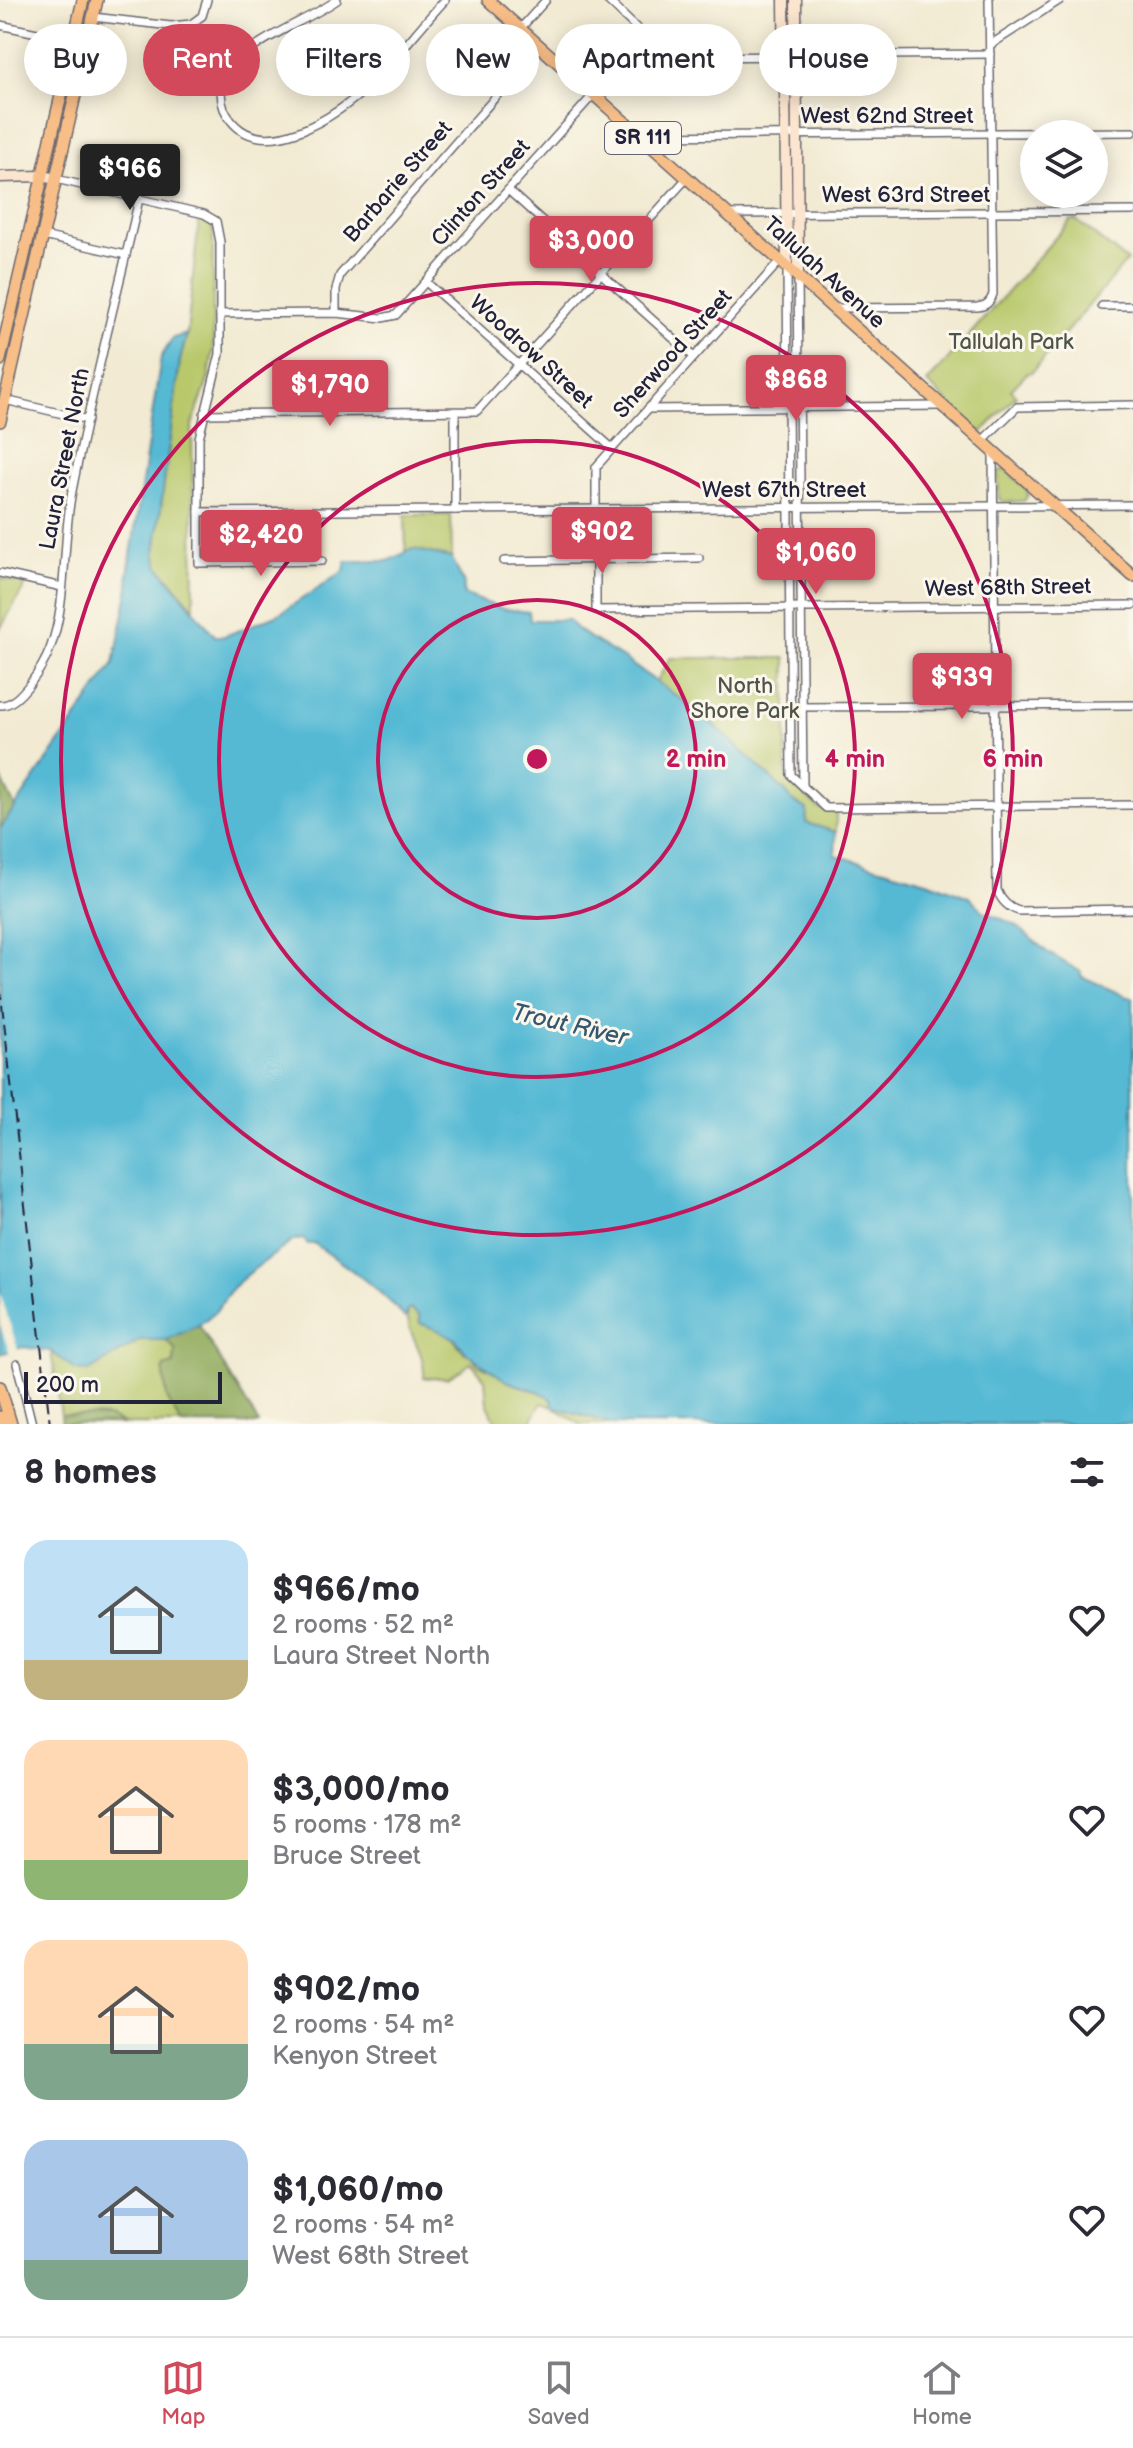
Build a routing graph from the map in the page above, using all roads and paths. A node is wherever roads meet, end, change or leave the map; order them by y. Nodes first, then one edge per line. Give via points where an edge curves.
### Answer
1 (83, 0) edge
2 (97, 0) edge
3 (207, 0) edge
4 (337, 0) edge
5 (445, 0) edge
6 (488, 0) edge
7 (546, 0) edge
8 (607, 0) edge
9 (784, 0) edge
10 (796, 0) edge
11 (989, 0) edge
12 (1060, 0) edge
13 (93, 17) junction
14 (78, 24) edge
15 (514, 24) edge
16 (524, 24) edge
17 (787, 24) edge
18 (793, 24) edge
19 (0, 25) edge
20 (24, 30) edge
21 (540, 46) joint
22 (990, 50) junction
23 (897, 53) edge
24 (759, 56) edge
25 (555, 59) edge
26 (61, 96) edge
27 (592, 96) edge
28 (596, 96) edge
29 (791, 96) edge
30 (1133, 132) edge
31 (991, 133) junction
32 (791, 135) junction
33 (640, 136) junction
34 (42, 176) junction
35 (0, 177) edge
36 (687, 178) junction
37 (56, 179) junction
38 (508, 190) junction
39 (139, 199) junction
40 (1133, 211) edge
41 (991, 212) junction
42 (728, 214) junction
43 (792, 214) junction
44 (43, 236) junction
45 (126, 255) junction
46 (784, 263) junction
47 (602, 273) junction
48 (798, 276) junction
49 (426, 282) junction
50 (1102, 306) dead end
51 (1133, 306) edge
52 (833, 308) junction
53 (336, 313) junction
54 (220, 314) junction
55 (2, 343) edge
56 (694, 357) junction
57 (0, 360) edge
58 (519, 366) junction
59 (2, 395) edge
60 (1133, 405) edge
61 (943, 406) junction
62 (787, 408) junction
63 (799, 408) junction
64 (648, 409) junction
65 (455, 412) junction
66 (204, 414) junction
67 (88, 420) junction
68 (0, 421) edge
69 (982, 441) junction
70 (612, 448) junction
71 (993, 452) junction
72 (1133, 505) edge
73 (1054, 506) junction
74 (994, 507) junction
75 (788, 508) junction
76 (799, 508) junction
77 (594, 509) junction
78 (455, 510) junction
79 (199, 512) junction
80 (699, 558) dead end
81 (595, 560) junction
82 (322, 561) dead end
83 (504, 561) dead end
84 (0, 573) edge
85 (1133, 576) edge
86 (62, 587) junction
87 (995, 605) junction
88 (1133, 605) edge
89 (789, 608) junction
90 (801, 608) junction
91 (0, 705) edge
92 (996, 705) junction
93 (1133, 705) edge
94 (790, 707) junction
95 (801, 707) junction
96 (803, 786) junction
97 (996, 805) junction
98 (1133, 805) edge
99 (1133, 909) edge
100 (17, 1364) dead end
101 (0, 1387) edge
102 (0, 1417) edge
103 (2, 1424) edge
104 (11, 1424) edge
105 (32, 1424) edge

1 - 14 main road
2 - 13 main road
3 - 13 street via 201,17 184,26
4 - 5 street via 262,41 229,69 222,105 232,124 260,139 274,139 335,111 370,84
6 - 15 main road, Tallulah Avenue / SR 111
7 - 16 street
8 - 24 street via 673,55
9 - 17 street
10 - 18 street
11 - 22 street
12 - 22 street
13 - 37 main road
19 - 20 street
21 - 25 main road, Tallulah Avenue / SR 111
21 - 53 street, Barbarie Street via 340,275
22 - 23 street
22 - 31 street
26 - 34 main road
27 - 38 street, Clinton Street
28 - 33 main road, Tallulah Avenue / SR 111
29 - 32 street
30 - 31 street, West 62nd Street
31 - 32 street, West 62nd Street
31 - 41 street
32 - 33 street, West 62nd Street
32 - 43 street
33 - 36 main road, Tallulah Avenue / SR 111
34 - 35 street
34 - 37 street
34 - 55 main road
36 - 42 main road, Tallulah Avenue / SR 111
36 - 47 street
37 - 39 street
37 - 44 main road
38 - 47 street
38 - 49 street, Clinton Street
39 - 45 street, Laura Street North
39 - 54 street via 216,221
40 - 41 street, West 63rd Street
41 - 43 street, West 63rd Street
41 - 52 street via 993,294 988,304
42 - 43 street, West 63rd Street
42 - 46 main road, Tallulah Avenue / SR 111
43 - 46 street
43 - 48 street
44 - 45 street
44 - 59 main road
45 - 67 street, Laura Street North
46 - 48 main road, Tallulah Avenue / SR 111
46 - 56 street, Sherwood Street
46 - 62 street
47 - 56 street
47 - 58 street
48 - 52 main road, Tallulah Avenue / SR 111
48 - 63 street
49 - 53 street, Clinton Street via 396,315
49 - 58 street, Woodrow Street
50 - 51 street
52 - 61 main road, Tallulah Avenue / SR 111
53 - 54 street
54 - 66 street via 219,368
55 - 57 main road
55 - 59 main road via 8,351
56 - 64 street, Sherwood Street
58 - 65 street via 477,411
58 - 70 street, Woodrow Street
59 - 67 street
59 - 68 main road
60 - 69 street via 1017,407
61 - 63 street
61 - 69 main road, Tallulah Avenue / SR 111
62 - 63 street
62 - 64 street
62 - 75 street
63 - 76 street
64 - 70 street, Sherwood Street
65 - 66 street
65 - 78 street
66 - 79 street
67 - 86 street, Laura Street North via 69,515
69 - 71 main road, Tallulah Avenue / SR 111
70 - 77 street, Sherwood Street via 594,473
71 - 73 main road, Tallulah Avenue / SR 111
71 - 74 street
72 - 73 street, West 67th Street
73 - 74 street, West 67th Street
73 - 85 main road, Tallulah Avenue / SR 111
74 - 76 street, West 67th Street
74 - 87 street
75 - 76 street, West 67th Street
75 - 77 street, West 67th Street
75 - 89 street
76 - 90 street
77 - 78 street, West 67th Street
77 - 81 street
78 - 79 street, West 67th Street
79 - 82 street via 199,563
80 - 81 street
81 - 83 street
81 - 89 street, West 68th Street via 596,610
84 - 86 street
86 - 91 street, Laura Street North via 57,625 44,662 15,700
87 - 88 street, West 68th Street
87 - 90 street, West 68th Street
87 - 92 street
89 - 90 street, West 68th Street
89 - 94 street
90 - 95 street
92 - 93 street
92 - 95 street
92 - 97 street
94 - 95 street
94 - 96 street via 791,775
95 - 96 street
96 - 97 street via 826,808
97 - 98 street
97 - 99 street via 997,890 1007,905 1019,911
100 - 105 street
101 - 104 main road
102 - 103 main road

